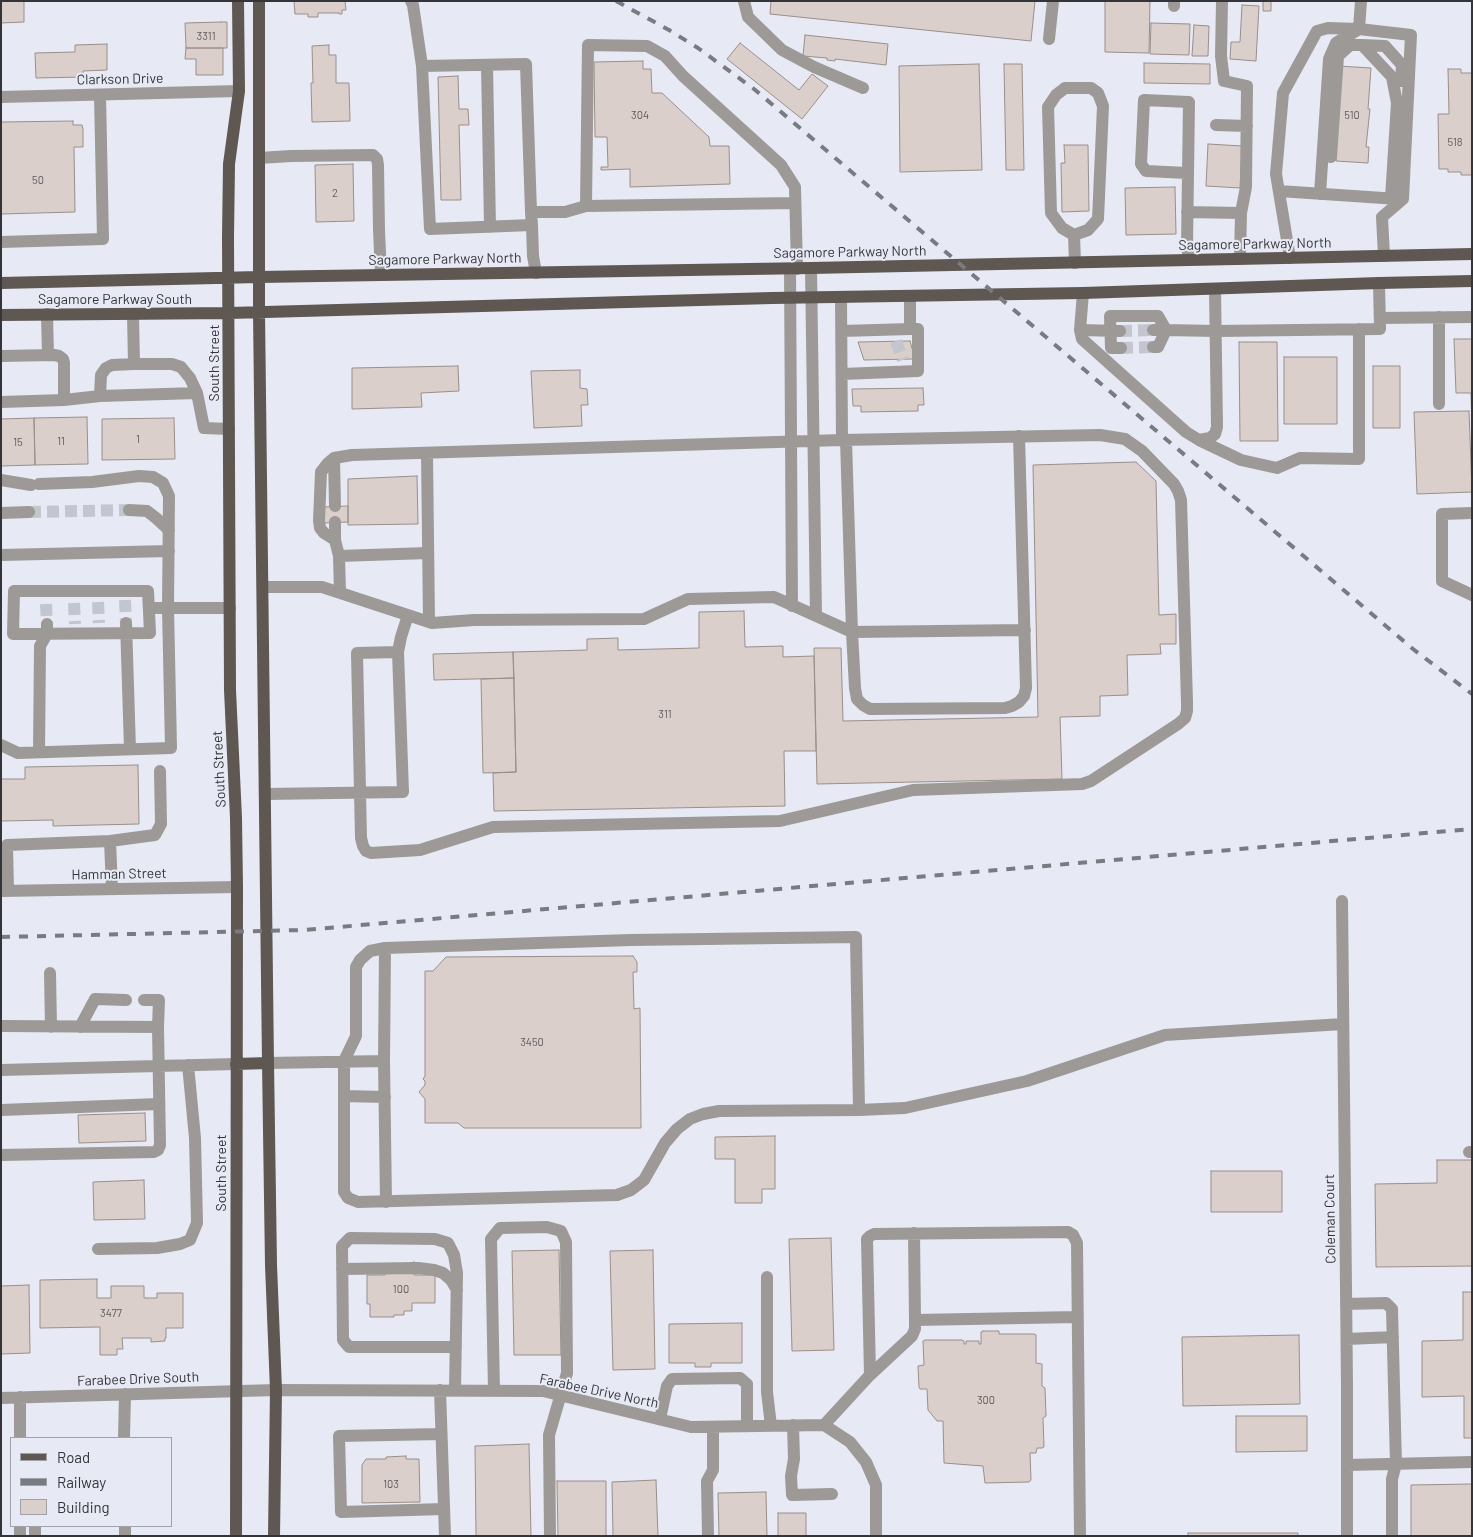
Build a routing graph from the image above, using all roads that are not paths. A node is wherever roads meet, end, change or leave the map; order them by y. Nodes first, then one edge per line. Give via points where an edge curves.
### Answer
1 (238, 1) edge
2 (259, 1) edge
3 (411, 1) edge
4 (744, 1) edge
5 (1053, 1) edge
6 (1222, 1) edge
7 (1361, 1) edge
8 (1359, 29) junction
9 (1049, 39) dead end
10 (488, 65) junction
11 (422, 66) junction
12 (863, 88) dead end
13 (239, 92) junction
14 (100, 95) junction
15 (1, 97) edge
16 (1216, 125) dead end
17 (1247, 126) junction
18 (259, 158) junction
19 (1187, 173) junction
20 (1279, 191) junction
21 (1325, 194) junction
22 (1397, 199) junction
23 (795, 204) junction
24 (586, 206) junction
25 (1187, 212) junction
26 (1241, 213) junction
27 (532, 219) junction
28 (490, 227) junction
29 (1074, 235) junction
30 (1, 242) edge
31 (1472, 254) edge
32 (1384, 256) junction
33 (1290, 258) junction
34 (1240, 259) junction
35 (1189, 260) junction
36 (1075, 263) junction
37 (811, 268) junction
38 (793, 269) junction
39 (536, 273) junction
40 (381, 275) junction
41 (228, 277) junction
42 (259, 277) junction
43 (1472, 281) edge
44 (1, 283) edge
45 (1379, 283) junction
46 (1216, 289) junction
47 (1083, 293) junction
48 (910, 296) junction
49 (842, 297) junction
50 (790, 298) junction
51 (812, 298) junction
52 (259, 312) junction
53 (229, 313) junction
54 (47, 314) junction
55 (133, 314) junction
56 (1, 315) edge
57 (1439, 317) junction
58 (1472, 317) edge
59 (1380, 318) junction
60 (910, 329) junction
61 (1359, 329) junction
62 (887, 330) junction
63 (1080, 330) junction
64 (1153, 330) tunnel mouth
65 (1166, 330) junction
66 (1115, 331) junction
67 (1216, 331) junction
68 (842, 332) junction
69 (896, 341) tunnel mouth
70 (1153, 347) dead end
71 (1121, 348) dead end
72 (48, 355) junction
73 (1, 356) edge
74 (903, 360) tunnel mouth
75 (134, 364) junction
76 (913, 371) junction
77 (842, 374) junction
78 (197, 393) junction
79 (100, 396) junction
80 (64, 400) junction
81 (1, 402) edge
82 (1439, 404) dead end
83 (229, 429) junction
84 (1019, 436) junction
85 (812, 440) junction
86 (844, 440) junction
87 (1199, 440) junction
88 (790, 441) junction
89 (428, 453) junction
90 (334, 458) junction
91 (1, 480) edge
92 (335, 506) dead end
93 (129, 510) tunnel mouth
94 (29, 512) tunnel mouth
95 (1, 513) edge
96 (1472, 513) edge
97 (335, 522) dead end
98 (169, 530) junction
99 (335, 540) junction
100 (169, 551) junction
101 (428, 553) junction
102 (1, 555) edge
103 (339, 556) junction
104 (263, 587) junction
105 (340, 593) junction
106 (1472, 595) edge
107 (792, 606) junction
108 (149, 608) junction
109 (168, 608) junction
110 (230, 608) junction
111 (7, 611) edge
112 (408, 615) junction
113 (816, 616) junction
114 (429, 622) junction
115 (126, 628) junction
116 (47, 629) junction
117 (1025, 630) junction
118 (852, 632) junction
119 (398, 652) junction
120 (1, 745) edge
121 (130, 750) junction
122 (39, 752) junction
123 (160, 771) dead end
124 (360, 793) junction
125 (265, 794) junction
126 (110, 841) junction
127 (4, 845) edge
128 (237, 887) junction
129 (112, 889) junction
130 (4, 891) edge
131 (1342, 901) dead end
132 (385, 948) junction
133 (50, 973) dead end
134 (126, 1000) dead end
135 (144, 1000) dead end
136 (1343, 1024) junction
137 (1, 1026) edge
138 (51, 1026) junction
139 (80, 1027) junction
140 (158, 1027) junction
141 (344, 1061) junction
142 (384, 1061) junction
143 (268, 1062) junction
144 (236, 1064) junction
145 (158, 1066) junction
146 (188, 1066) junction
147 (1, 1070) edge
148 (344, 1096) junction
149 (385, 1097) junction
150 (159, 1104) junction
151 (1, 1110) edge
152 (859, 1110) junction
153 (1, 1155) edge
154 (386, 1202) junction
155 (914, 1233) junction
156 (98, 1249) dead end
157 (342, 1269) junction
158 (767, 1277) dead end
159 (457, 1290) junction
160 (1346, 1304) junction
161 (1078, 1317) junction
162 (915, 1320) junction
163 (1393, 1337) junction
164 (1347, 1339) junction
165 (456, 1347) junction
166 (870, 1375) junction
167 (276, 1390) junction
168 (440, 1390) junction
169 (455, 1390) junction
170 (235, 1391) junction
171 (494, 1391) junction
172 (125, 1394) junction
173 (561, 1395) junction
174 (20, 1397) junction
175 (1, 1398) edge
176 (660, 1419) junction
177 (793, 1425) junction
178 (824, 1425) junction
179 (747, 1426) junction
180 (771, 1426) junction
181 (713, 1427) junction
182 (441, 1434) junction
183 (20, 1437) edge
184 (124, 1437) edge
185 (1472, 1462) edge
186 (1396, 1464) junction
187 (1347, 1465) junction
188 (832, 1494) dead end
189 (444, 1509) junction
190 (236, 1536) edge
191 (274, 1536) edge
192 (445, 1536) edge
193 (550, 1536) edge
194 (708, 1536) edge
195 (876, 1536) edge
196 (1080, 1536) edge
197 (1347, 1536) edge
198 (1392, 1536) edge

1 - 13 main road, South Street
2 - 18 main road
3 - 11 street
4 - 12 street via 748,17 782,50
5 - 9 street
6 - 17 street via 1224,81 1247,86
7 - 8 street
8 - 20 street via 1317,31 1283,93 1276,174
8 - 21 street via 1336,43 1329,59
8 - 22 street via 1411,35
10 - 11 street
10 - 27 street via 526,64
10 - 28 street
11 - 28 street via 430,229
13 - 14 street, Clarkson Drive
13 - 41 main road, South Street via 228,164
14 - 15 street, Clarkson Drive
14 - 30 street via 104,239
16 - 17 street
17 - 26 street via 1246,187
18 - 40 street via 373,155 378,165
18 - 42 main road
19 - 19 street via 1189,102 1144,100 1141,164 1146,171
19 - 25 street
20 - 21 street
20 - 33 street
21 - 22 street
21 - 22 street via 1338,56 1350,45 1362,45 1392,77 1397,103
22 - 32 street via 1382,216
23 - 24 street
23 - 24 street via 795,186 781,165 665,56 647,46 588,45
23 - 38 street
24 - 27 street
25 - 26 street
25 - 35 street
26 - 34 street
27 - 28 street
27 - 39 street
29 - 29 street via 1088,230 1098,219 1103,106 1098,93 1091,88 1065,88 1048,107 1051,213 1062,228
29 - 36 street
31 - 32 main road, Sagamore Parkway North
32 - 33 main road, Sagamore Parkway North
33 - 34 main road, Sagamore Parkway North
34 - 35 main road, Sagamore Parkway North
35 - 36 main road, Sagamore Parkway North
36 - 37 main road, Sagamore Parkway North
37 - 38 main road, Sagamore Parkway North
37 - 51 street
38 - 39 main road, Sagamore Parkway North
38 - 50 street
39 - 40 main road, Sagamore Parkway North
40 - 42 main road, Sagamore Parkway North
41 - 42 main road, Sagamore Parkway North
41 - 44 main road, Sagamore Parkway South
41 - 53 main road, South Street
42 - 52 main road
43 - 45 main road
45 - 46 main road
45 - 59 street
46 - 47 main road
46 - 67 street
47 - 48 main road
47 - 63 street
48 - 49 main road
48 - 60 street
49 - 51 main road
49 - 68 street
50 - 51 main road
50 - 52 main road
50 - 88 street
51 - 85 street
52 - 53 main road
52 - 104 main road
53 - 55 main road, Sagamore Parkway South
53 - 83 main road, South Street
54 - 55 main road, Sagamore Parkway South
54 - 56 main road, Sagamore Parkway South
54 - 72 street
55 - 75 street
57 - 58 street
57 - 59 street
57 - 82 street
59 - 61 street via 1380,329
60 - 62 street
60 - 76 street via 918,329 918,371
61 - 67 street
61 - 87 street via 1359,460 1300,458 1277,468 1241,460
62 - 68 street
62 - 69 street
63 - 66 street
63 - 87 street via 1082,339
64 - 65 street
65 - 66 street via 1158,316 1110,316
65 - 67 street
65 - 70 street via 1158,347
66 - 71 street via 1111,348
67 - 87 street via 1217,427 1210,438
68 - 77 street
72 - 73 street
72 - 80 street via 59,356 64,363
74 - 76 street
75 - 78 street via 181,367
75 - 79 street via 106,368 100,375
76 - 77 street
77 - 86 street
78 - 79 street
78 - 83 street via 204,428
79 - 80 street
80 - 81 street
83 - 110 main road, South Street
84 - 86 street
84 - 117 street
84 - 124 street via 1100,435 1125,439 1142,451 1174,484 1181,500 1185,718 1091,781 1068,785 913,790 780,821 493,827 420,850 382,853 371,853 363,846
85 - 86 street
85 - 88 street
85 - 113 street
86 - 118 street
88 - 89 street
88 - 107 street
89 - 90 street
89 - 101 street
90 - 92 street
90 - 99 street via 321,472 319,521 324,533
91 - 98 street via 35,485 153,477 164,483 169,496
93 - 98 street via 147,511
94 - 95 street
96 - 106 street via 1442,514 1442,581
97 - 99 street
98 - 100 street
99 - 103 street
100 - 102 street
100 - 109 street
101 - 103 street
101 - 114 street
103 - 105 street
104 - 105 street via 322,587
104 - 125 main road
105 - 112 street
107 - 113 street
107 - 114 street via 774,597 688,600 644,619
108 - 109 street
108 - 111 street via 148,591 98,597 46,597 14,591
108 - 115 street via 150,633
109 - 110 street
109 - 121 street via 171,748
110 - 128 main road, South Street
111 - 116 street via 13,634
112 - 114 street
112 - 119 street
113 - 118 street
115 - 116 street
115 - 121 street
116 - 122 street via 40,646
117 - 118 street
117 - 118 street via 1024,696 1005,708 870,709 863,706 857,699 855,688
119 - 124 street via 357,654
119 - 124 street via 403,792
120 - 122 street via 18,753
121 - 122 street
123 - 126 street via 162,824 155,835
124 - 125 street
125 - 143 main road
126 - 127 street
126 - 129 street
127 - 130 street
128 - 129 street, Hamman Street
128 - 144 main road, South Street
129 - 130 street, Hamman Street
131 - 136 street, Coleman Court
132 - 141 street via 370,951 356,966 356,1036
132 - 142 street
132 - 152 street via 856,938
133 - 138 street
134 - 139 street via 95,999
135 - 140 street via 159,1000
136 - 152 street via 1164,1035 1027,1081 905,1108
136 - 160 street, Coleman Court
137 - 138 street
138 - 139 street
139 - 140 street
140 - 145 street
141 - 142 street
141 - 143 street
141 - 148 street
142 - 149 street
143 - 144 main road
143 - 167 main road
144 - 146 street
144 - 170 main road, South Street
145 - 146 street
145 - 147 street
145 - 150 street
146 - 156 street via 195,1138 197,1223 190,1240 157,1248
148 - 149 street
148 - 154 street via 344,1192 348,1198 358,1202
149 - 154 street
150 - 151 street
150 - 153 street via 160,1145 154,1152
152 - 154 street via 719,1111 703,1114 677,1129 644,1180 617,1195
155 - 161 street via 1068,1232 1077,1242
155 - 162 street
155 - 166 street via 874,1234 867,1239
157 - 159 street via 434,1270 447,1277
157 - 159 street via 342,1246 350,1238 435,1239 448,1242 454,1255
157 - 165 street via 343,1340 348,1347
158 - 180 street via 767,1392
159 - 165 street
160 - 163 street via 1386,1303 1392,1309
160 - 164 street, Coleman Court
161 - 162 street
161 - 196 street
162 - 166 street via 912,1336
163 - 164 street
163 - 186 street
164 - 187 street, Coleman Court
165 - 169 street
166 - 178 street
167 - 168 street, Farabee Drive North
167 - 170 street, Farabee Drive South
167 - 191 main road
168 - 169 street, Farabee Drive North
168 - 182 street
169 - 171 street, Farabee Drive North
170 - 172 street, Farabee Drive South
170 - 190 main road, South Street
171 - 173 street, Farabee Drive North via 543,1391
171 - 173 street via 491,1239 500,1228 547,1227 561,1231 566,1242 567,1373
172 - 174 street, Farabee Drive South
172 - 184 street
173 - 176 street, Farabee Drive North
173 - 193 street via 549,1435
174 - 175 street, Farabee Drive South
174 - 183 street
176 - 179 street via 667,1386 672,1378 740,1378 747,1384
176 - 181 street, Farabee Drive North via 691,1427
177 - 178 street, Farabee Drive North
177 - 180 street, Farabee Drive North
177 - 188 street via 792,1495
178 - 195 street via 850,1442 866,1462 876,1485
179 - 180 street, Farabee Drive North
179 - 181 street, Farabee Drive North
181 - 194 street via 713,1470 707,1481
182 - 189 street
182 - 189 street via 340,1436 341,1512
185 - 186 street
186 - 187 street
186 - 198 street via 1392,1479
187 - 197 street, Coleman Court
189 - 192 street

